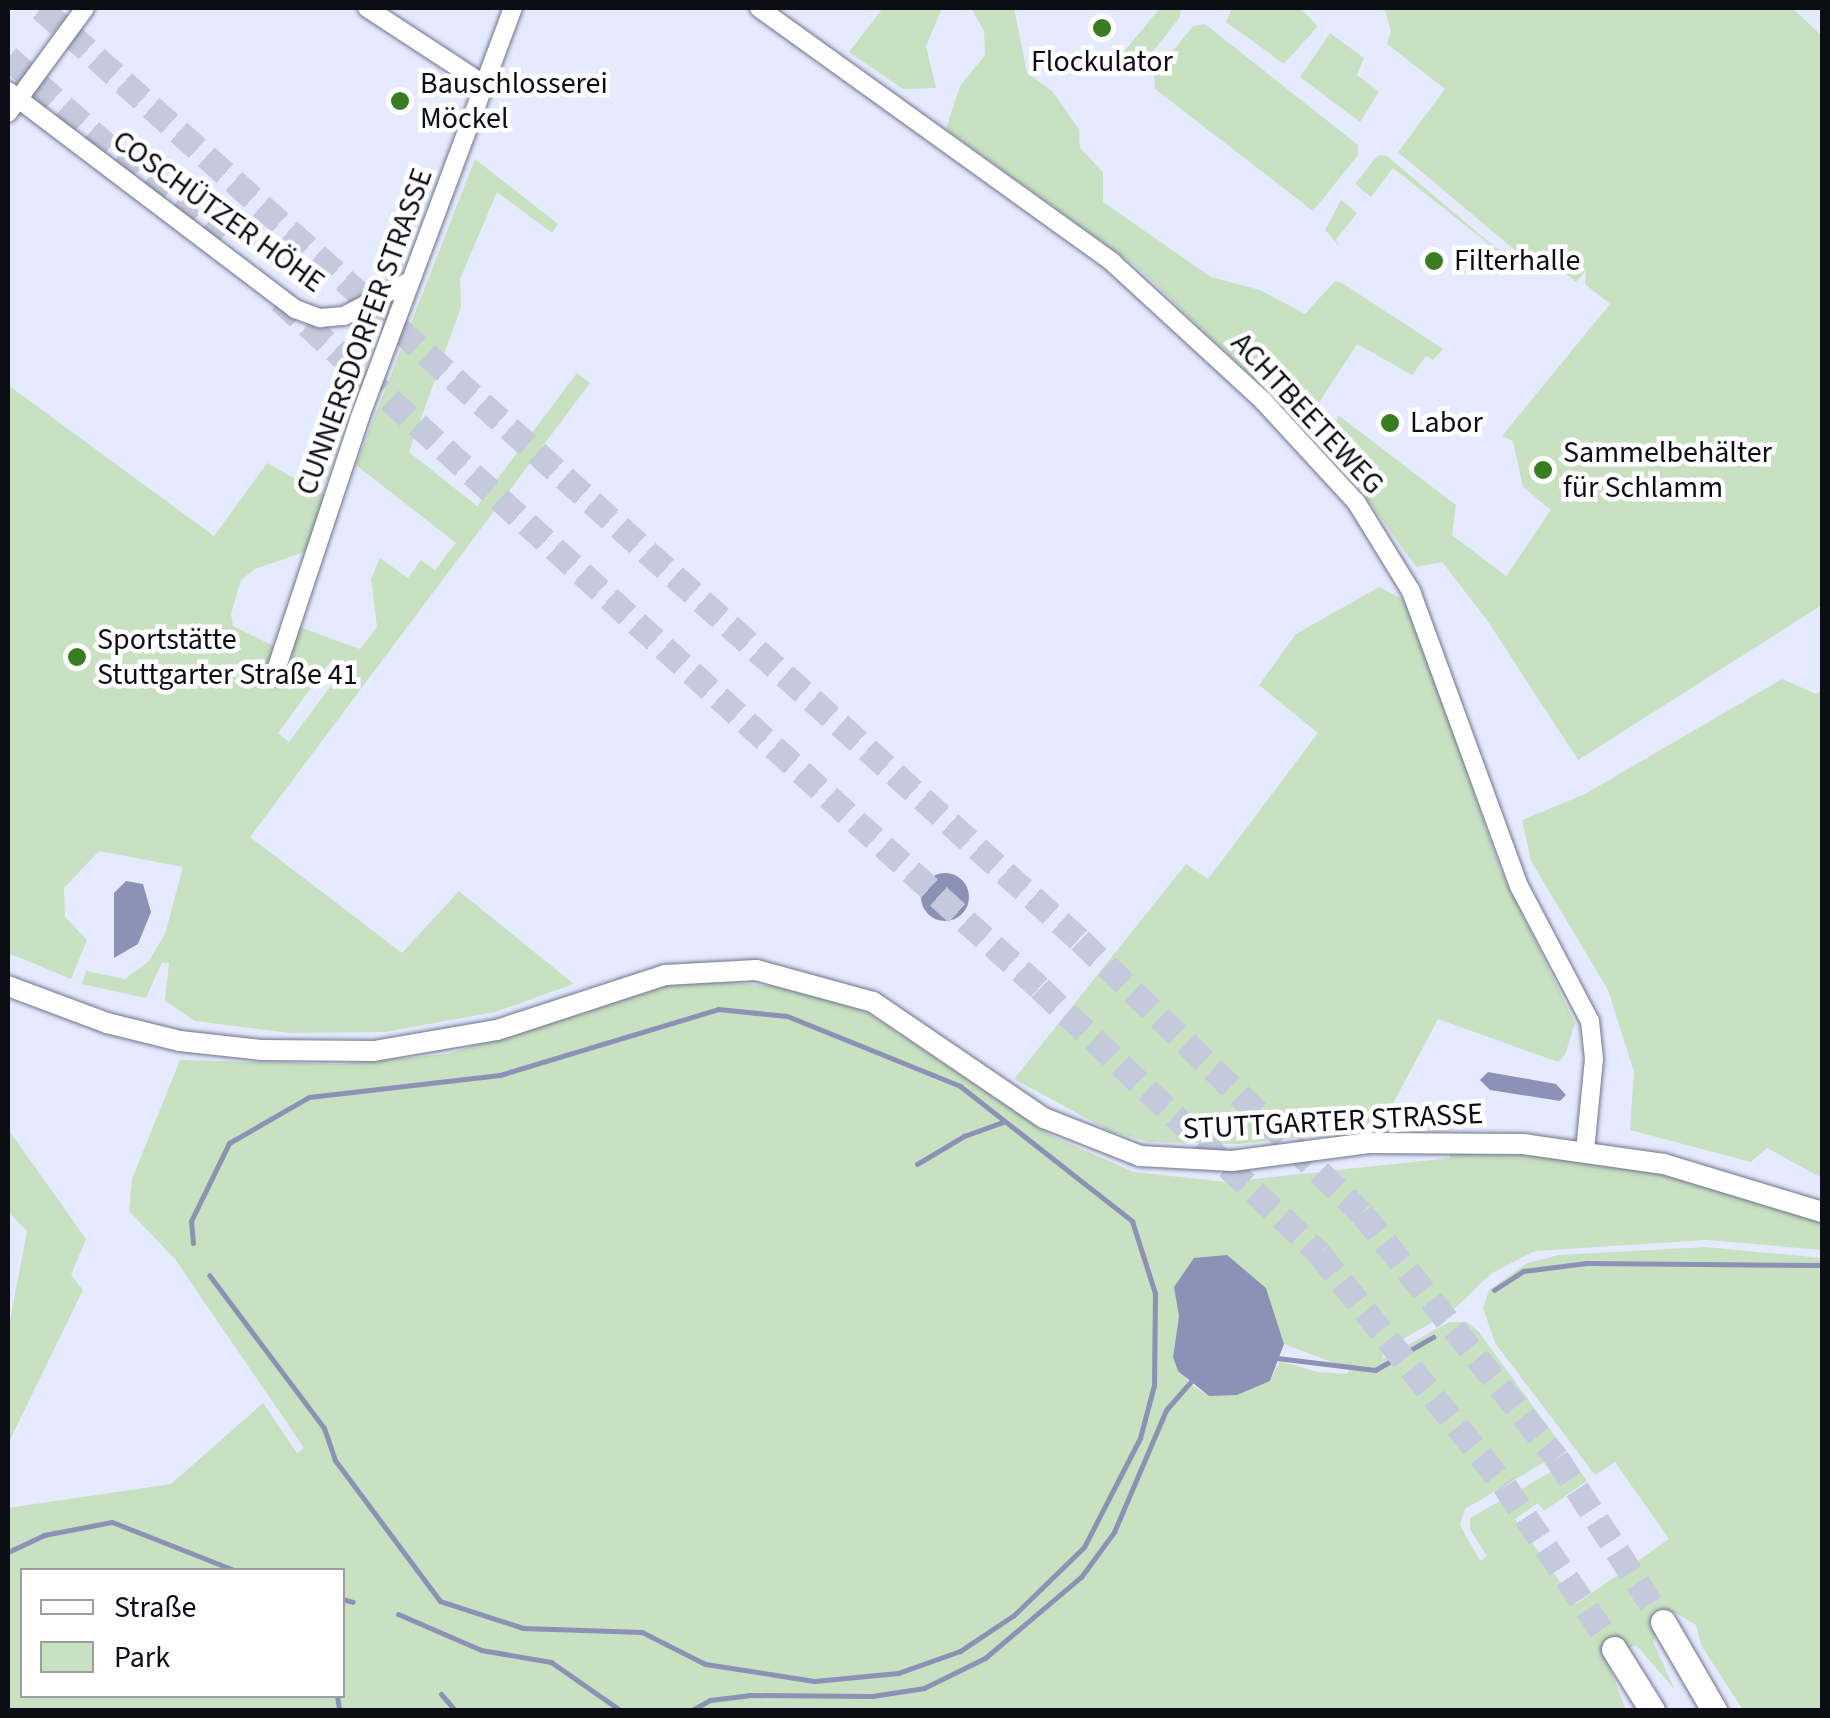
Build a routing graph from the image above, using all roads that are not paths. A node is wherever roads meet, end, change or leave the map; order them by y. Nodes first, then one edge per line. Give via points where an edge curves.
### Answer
1 (85, 8) edge
2 (367, 8) edge
3 (513, 8) edge
4 (759, 8) edge
5 (485, 84) junction
6 (11, 101) edge
7 (408, 282) junction
8 (274, 676) dead end
9 (8, 986) edge
10 (1585, 1150) junction
11 (1822, 1212) edge
12 (1663, 1622) tunnel mouth
13 (1614, 1649) tunnel mouth
14 (1652, 1710) edge
15 (1714, 1710) edge

1 - 6 street
2 - 5 street
3 - 5 street, CUNNERSDORFER STRASSE
4 - 10 street, ACHTBEETEWEG via 1112,262 1264,402 1356,502 1411,591 1518,886 1590,1020 1594,1059
5 - 7 street, CUNNERSDORFER STRASSE
6 - 7 street, COSCHÜTZER HÖHE via 295,309 320,318 344,316
7 - 8 street, CUNNERSDORFER STRASSE
9 - 10 main road, STUTTGARTER STRASSE via 180,1041 374,1051 497,1030 665,974 756,970 873,1002 1044,1118 1140,1156 1232,1162 1420,1142
10 - 11 main road, STUTTGARTER STRASSE via 1740,1184
12 - 15 highway
13 - 14 highway

